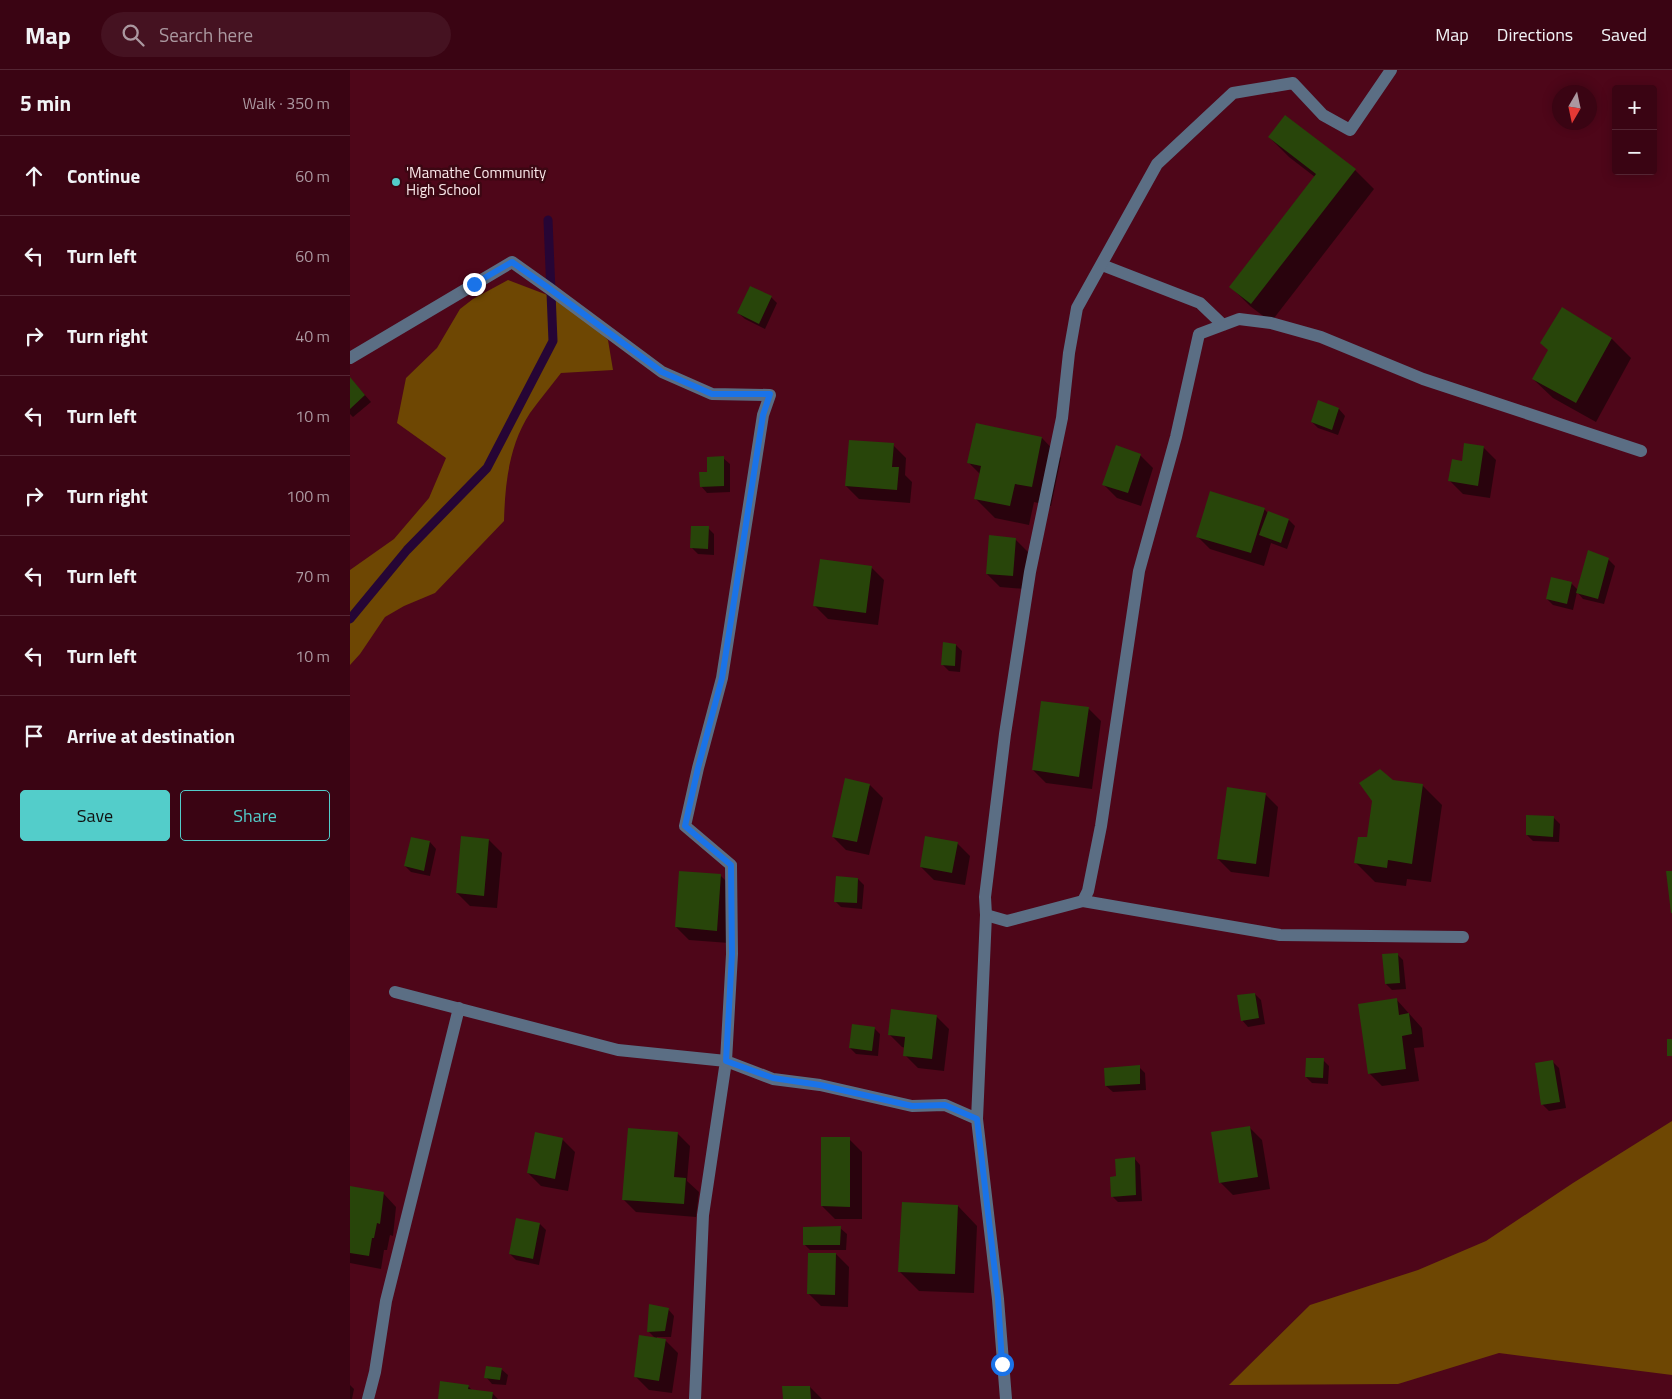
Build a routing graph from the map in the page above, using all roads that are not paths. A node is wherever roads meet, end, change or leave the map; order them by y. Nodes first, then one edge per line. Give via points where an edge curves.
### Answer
1 (1391, 70) edge
2 (1102, 264) junction
3 (1223, 325) junction
4 (350, 358) edge
5 (1641, 451) dead end
6 (1083, 901) junction
7 (986, 915) junction
8 (1463, 938) dead end
9 (395, 992) dead end
10 (459, 1008) junction
11 (726, 1061) junction
12 (977, 1119) junction
13 (368, 1399) edge
14 (695, 1399) edge
15 (1006, 1399) edge

1 - 2 street via 1350,130 1323,115 1293,83 1233,93 1157,164
2 - 3 street via 1200,303
2 - 7 street via 1077,308 1062,418 1030,572 1005,734 985,897
3 - 5 street via 1239,319 1271,323 1321,337 1423,379
3 - 6 street via 1199,334 1176,437 1139,571 1101,826
4 - 11 street via 512,262 662,372 712,394 770,394 763,415 722,678 685,826 731,865 732,954
6 - 7 street via 1008,921
6 - 8 street via 1280,936
7 - 12 street
9 - 10 street
10 - 11 street via 618,1050
10 - 13 street via 386,1301
11 - 12 street via 773,1078 912,1106 945,1105
11 - 14 street via 703,1216
12 - 15 street

